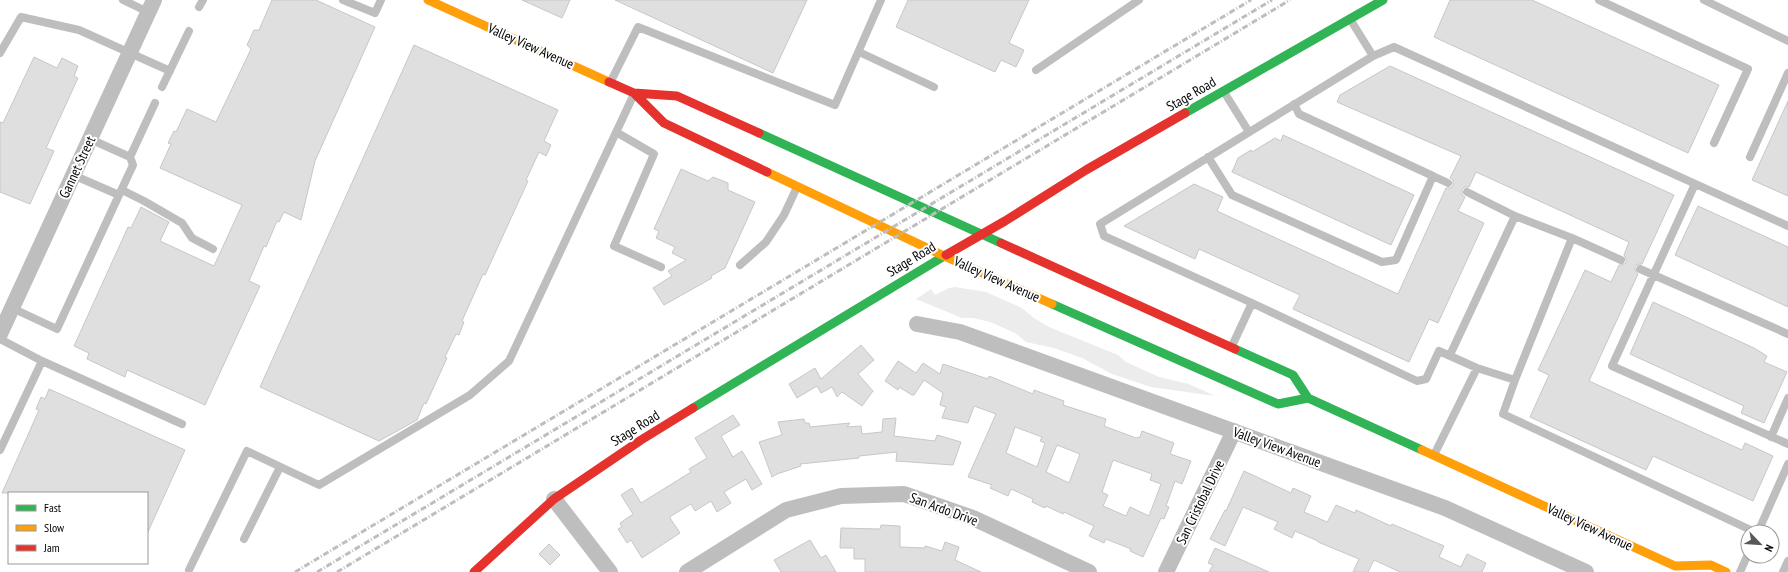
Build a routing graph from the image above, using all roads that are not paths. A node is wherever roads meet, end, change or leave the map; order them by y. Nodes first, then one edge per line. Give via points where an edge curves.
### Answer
1 (122, 0) edge
2 (343, 0) edge
3 (381, 0) edge
4 (428, 0) edge
5 (881, 0) edge
6 (1139, 0) edge
7 (1383, 0) edge
8 (1599, 0) edge
9 (1704, 0) edge
10 (151, 6) edge
11 (1350, 19) junction
12 (189, 30) dead end
13 (1788, 41) edge
14 (130, 52) junction
15 (859, 52) junction
16 (0, 53) edge
17 (1373, 56) junction
18 (1036, 70) dead end
19 (170, 71) junction
20 (1788, 73) edge
21 (611, 82) junction
22 (162, 87) dead end
23 (934, 87) dead end
24 (1223, 92) junction
25 (634, 93) junction
26 (155, 103) dead end
27 (1294, 104) junction
28 (616, 132) junction
29 (1249, 132) junction
30 (90, 139) junction
31 (1714, 143) dead end
32 (130, 157) junction
33 (1208, 157) junction
34 (1750, 157) dead end
35 (73, 175) junction
36 (1433, 176) junction
37 (1448, 183) dead end
38 (1695, 184) junction
39 (797, 186) junction
40 (1467, 192) dead end
41 (120, 193) junction
42 (1515, 216) junction
43 (1788, 226) edge
44 (982, 234) junction
45 (1572, 238) junction
46 (213, 249) dead end
47 (944, 256) junction
48 (1621, 260) dead end
49 (740, 265) dead end
50 (661, 267) dead end
51 (1640, 269) dead end
52 (1654, 275) junction
53 (1252, 303) junction
54 (12, 308) junction
55 (917, 324) dead end
56 (0, 334) edge
57 (1788, 334) edge
58 (0, 340) edge
59 (1231, 348) junction
60 (1450, 354) junction
61 (42, 361) junction
62 (1477, 368) junction
63 (1515, 380) junction
64 (1308, 398) junction
65 (1788, 398) edge
66 (182, 424) dead end
67 (1234, 431) junction
68 (3, 435) edge
69 (1771, 437) junction
70 (1788, 444) edge
71 (0, 450) edge
72 (1434, 456) junction
73 (1788, 464) edge
74 (280, 467) junction
75 (554, 499) junction
76 (1740, 524) edge
77 (1761, 524) edge
78 (244, 539) dead end
79 (1788, 561) edge
80 (189, 570) dead end
81 (1676, 570) edge
82 (474, 572) edge
83 (610, 572) edge
84 (687, 572) edge
85 (1089, 572) edge
86 (1166, 572) edge
87 (1586, 572) edge
88 (1726, 572) edge
89 (1783, 572) edge

1 - 10 lane
2 - 3 lane via 374,13
4 - 21 main road, Valley View Avenue
5 - 15 lane
6 - 18 lane
7 - 11 main road, Stage Road
8 - 31 lane via 1748,69
9 - 13 lane
10 - 14 street, Gannet Street
11 - 17 lane
11 - 24 main road, Stage Road
12 - 19 lane
14 - 16 lane via 79,30 21,17
14 - 19 lane
14 - 30 street, Gannet Street
15 - 21 lane via 835,105 638,27
15 - 23 lane
17 - 27 lane
17 - 38 lane via 1394,47
19 - 22 lane
20 - 34 lane
21 - 25 main road, Valley View Avenue
24 - 29 lane
24 - 44 main road, Stage Road via 1086,170
25 - 28 lane
25 - 39 main road, Valley View Avenue via 664,123
25 - 44 main road, Valley View Avenue via 677,96
26 - 32 lane
27 - 29 lane
27 - 36 lane via 1299,114
28 - 50 lane via 654,154 614,246
28 - 74 lane via 509,361 470,395 319,485
29 - 33 lane
30 - 32 lane
30 - 35 street, Gannet Street
32 - 41 lane via 133,165
33 - 36 lane via 1232,195 1382,262 1396,260
33 - 53 lane via 1100,224 1100,230 1104,236
35 - 41 lane
35 - 54 street, Gannet Street
36 - 37 lane
38 - 43 lane
38 - 52 lane
39 - 47 main road, Valley View Avenue
39 - 49 lane via 784,215 766,242
40 - 42 lane
41 - 46 lane via 144,200 182,223 192,238
41 - 54 lane via 57,329
42 - 45 lane
42 - 60 lane
44 - 47 main road, Stage Road
44 - 59 main road, Valley View Avenue
45 - 48 lane
45 - 63 lane
47 - 64 main road, Valley View Avenue via 1278,404
47 - 75 main road, Stage Road via 641,440
51 - 52 lane
52 - 57 lane
52 - 69 lane via 1612,366
53 - 59 lane
53 - 60 lane via 1417,381 1426,379 1439,351
54 - 56 street, Gannet Street
55 - 67 street, Valley View Avenue via 960,332
58 - 61 lane
59 - 64 main road, Valley View Avenue via 1292,375
60 - 62 lane
61 - 66 lane
61 - 68 lane
62 - 63 lane
62 - 72 lane
63 - 76 lane via 1503,414
64 - 72 main road, Valley View Avenue
65 - 69 lane
67 - 86 street, San Cristobal Drive
67 - 87 street, Valley View Avenue via 1445,508
68 - 71 lane
69 - 70 lane
72 - 81 main road, Valley View Avenue
73 - 77 lane
74 - 78 lane
74 - 80 lane via 247,451
75 - 82 main road, Stage Road
75 - 83 street
79 - 89 lane
81 - 88 main road, Valley View Avenue via 1711,565
84 - 85 street, San Ardo Drive via 786,510 841,496 904,494 973,518

